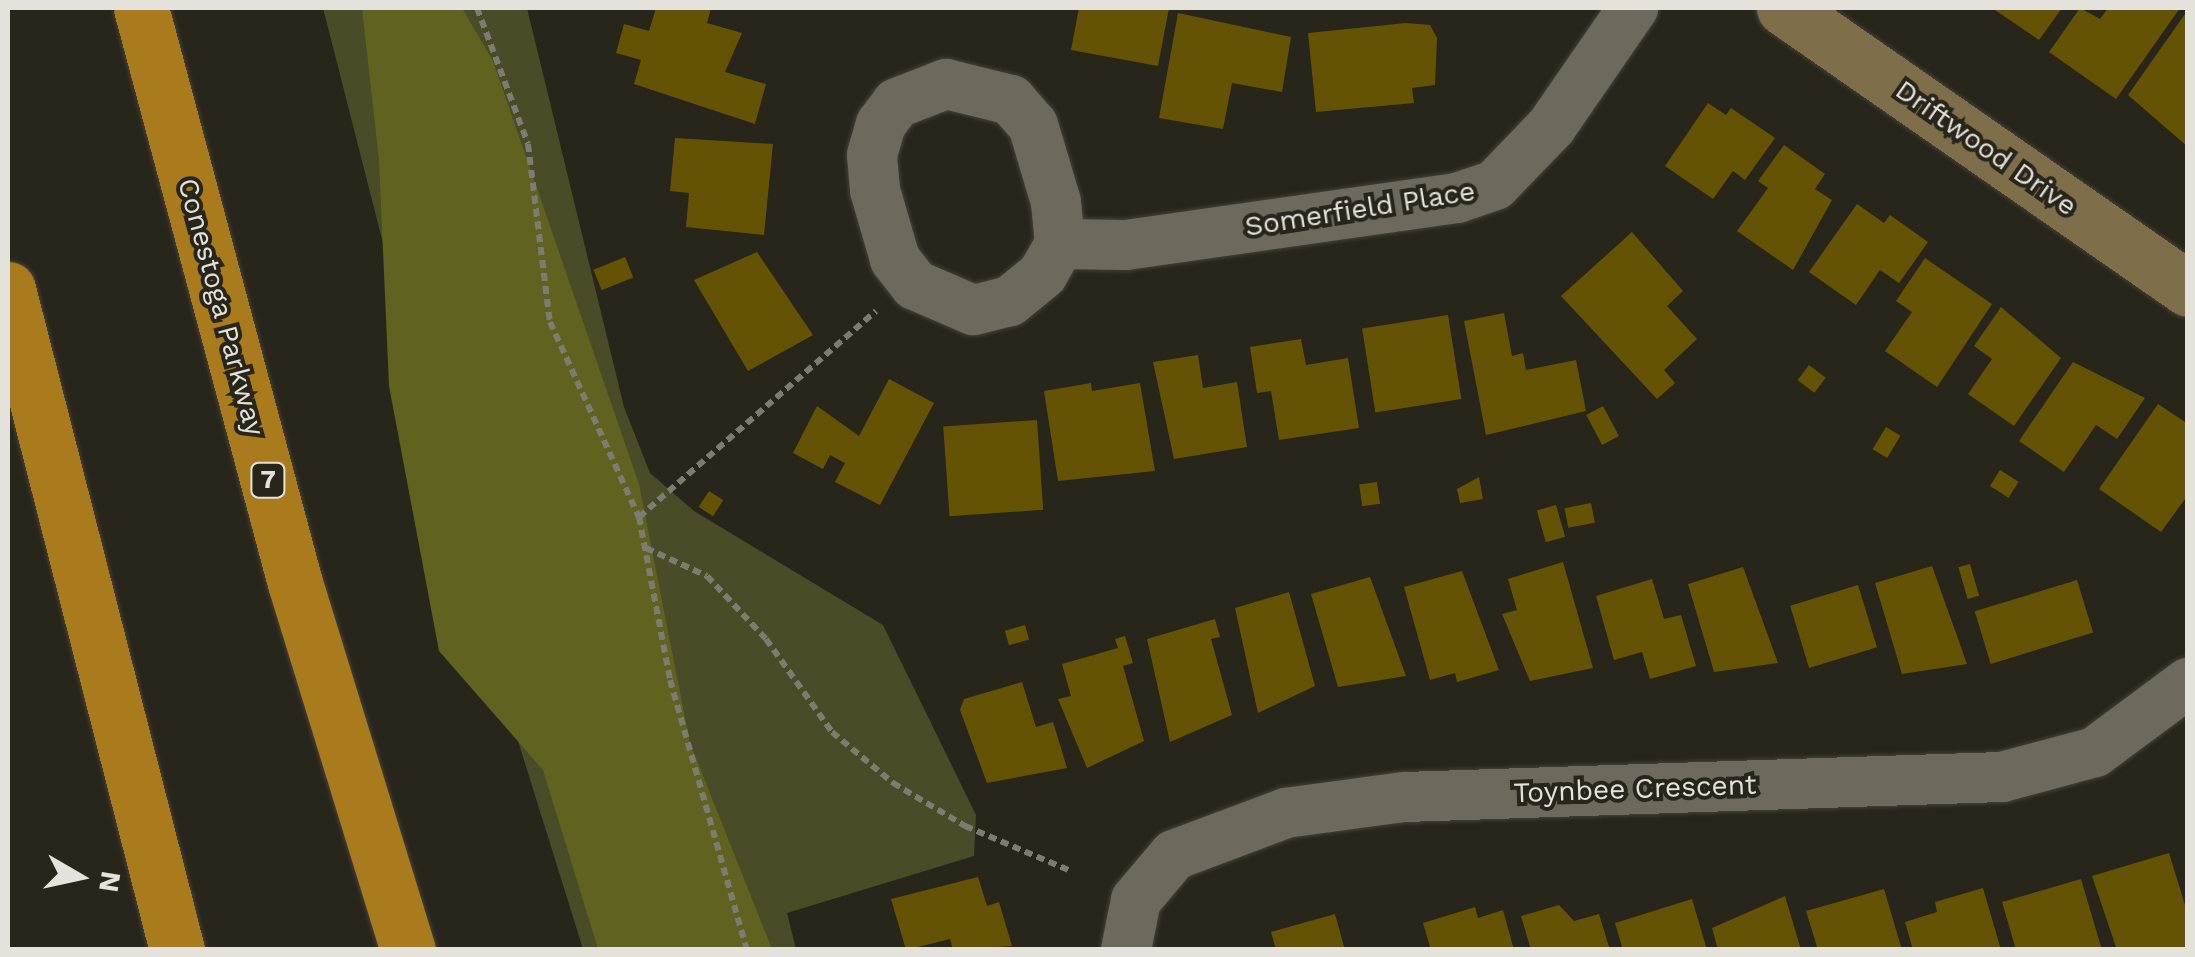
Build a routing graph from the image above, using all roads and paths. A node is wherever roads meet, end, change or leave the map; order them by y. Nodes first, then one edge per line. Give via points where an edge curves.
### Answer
1 (141, 8) edge
2 (477, 8) edge
3 (1633, 8) edge
4 (1784, 8) edge
5 (1060, 244) junction
6 (8, 289) edge
7 (2188, 289) edge
8 (884, 304) dead end
9 (639, 517) junction
10 (645, 547) junction
11 (2188, 683) edge
12 (1070, 870) dead end
13 (177, 950) edge
14 (408, 950) edge
15 (747, 950) edge
16 (1126, 950) edge

1 - 14 highway, Conestoga Parkway / 7 via 295,582
2 - 9 path via 528,144 550,322
3 - 5 street, Somerfield Place via 1540,140 1496,185 1457,198 1126,245
4 - 7 street, Driftwood Drive
5 - 5 street via 1033,125 1011,100 946,84 897,103 872,155 875,190 896,259 915,285 974,310 1010,301 1044,274
6 - 13 highway
8 - 9 path
9 - 10 path
10 - 12 path via 707,576 766,639 832,732 893,783 965,826
10 - 15 path via 670,680 723,844
11 - 16 street, Toynbee Crescent via 2095,752 2002,777 1405,797 1286,813 1174,854 1136,900

